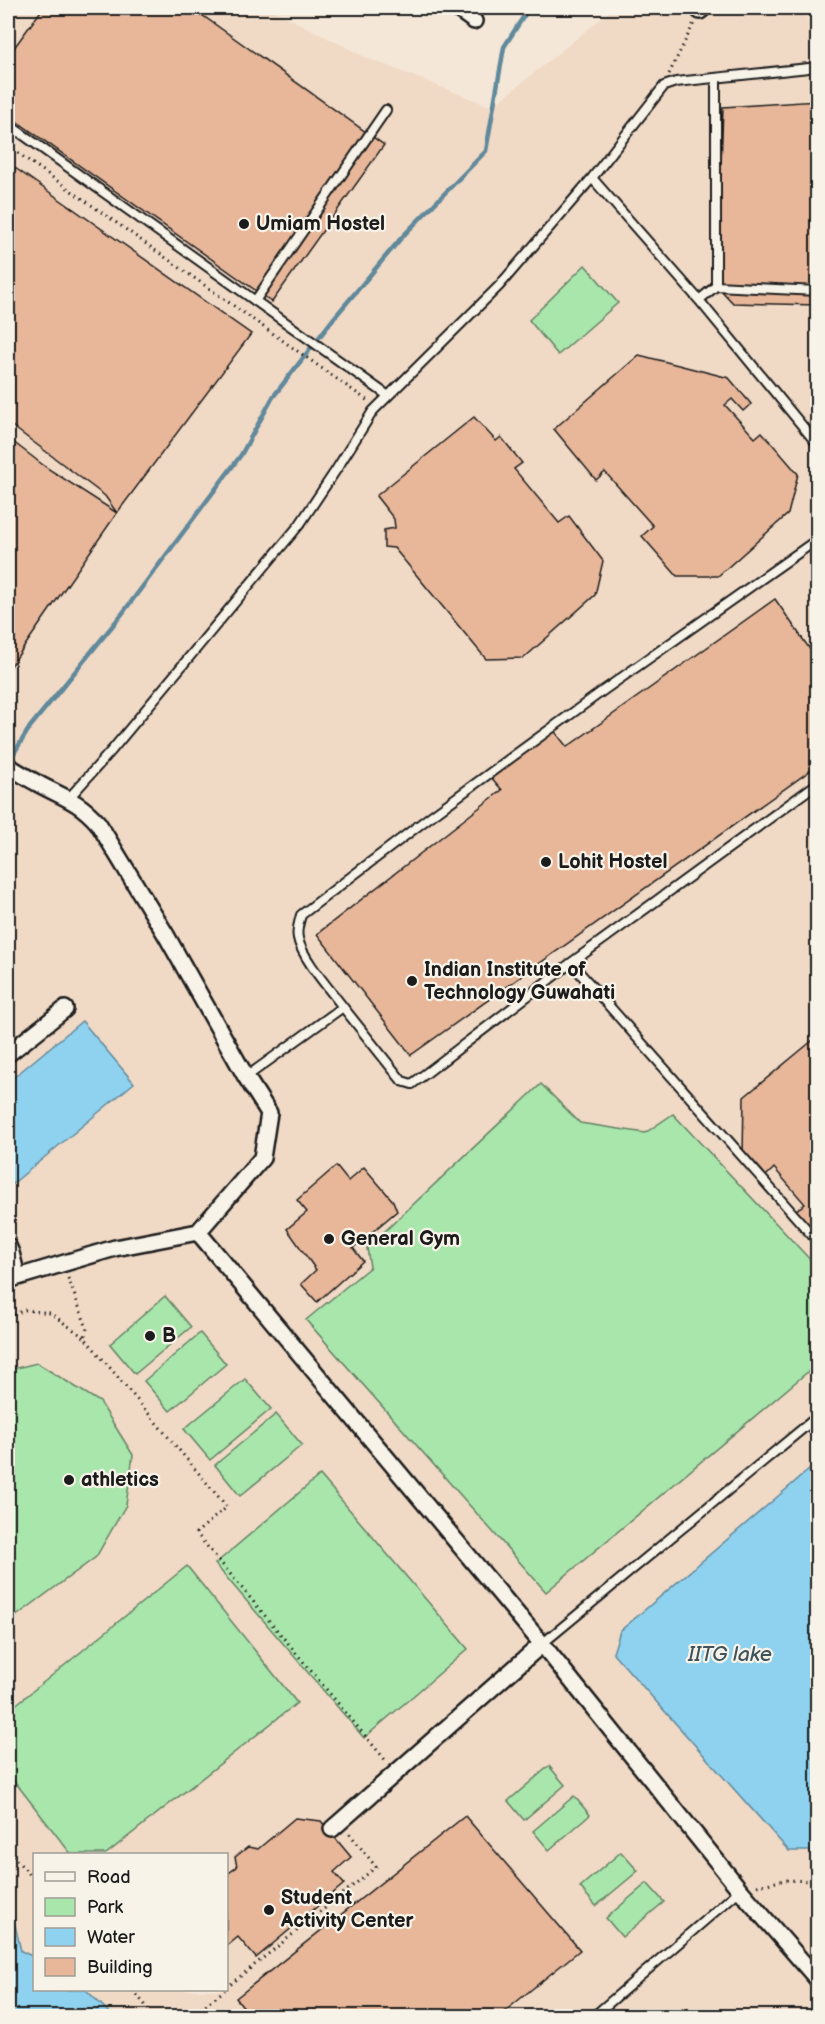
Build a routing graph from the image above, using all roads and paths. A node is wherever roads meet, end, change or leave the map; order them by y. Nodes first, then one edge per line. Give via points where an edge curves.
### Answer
1 (456, 8) edge
2 (701, 9) edge
3 (474, 21) dead end
4 (818, 67) edge
5 (716, 78) junction
6 (664, 87) junction
7 (386, 110) dead end
8 (8, 124) edge
9 (8, 146) edge
10 (592, 178) junction
11 (716, 286) junction
12 (818, 291) edge
13 (699, 300) junction
14 (255, 301) junction
15 (387, 395) junction
16 (373, 411) junction
17 (818, 445) edge
18 (818, 539) edge
19 (8, 766) edge
20 (818, 783) edge
21 (69, 798) junction
22 (571, 963) junction
23 (343, 1007) junction
24 (65, 1010) dead end
25 (8, 1054) edge
26 (246, 1077) junction
27 (198, 1232) junction
28 (818, 1242) edge
29 (8, 1246) edge
30 (62, 1264) junction
31 (12, 1278) edge
32 (8, 1317) edge
33 (85, 1338) junction
34 (818, 1416) edge
35 (542, 1644) junction
36 (396, 1772) junction
37 (336, 1825) joint
38 (8, 1851) edge
39 (33, 1878) edge
40 (818, 1881) edge
41 (740, 1890) junction
42 (818, 1980) edge
43 (228, 1987) edge
44 (135, 1991) edge
45 (223, 1991) edge
46 (154, 2016) edge
47 (191, 2016) edge
48 (594, 2016) edge

1 - 3 street
2 - 6 path
4 - 5 lane
5 - 6 lane
5 - 11 lane
6 - 10 lane
7 - 14 lane
8 - 14 lane
9 - 16 path via 367,400
10 - 13 lane
10 - 15 lane via 499,286
11 - 12 lane
11 - 13 lane
13 - 17 lane
14 - 15 lane
15 - 16 lane
16 - 21 lane via 300,524
18 - 23 lane via 431,816 302,915 297,927 302,951
19 - 21 street
20 - 22 lane
21 - 26 street via 98,823
22 - 23 lane via 412,1084 402,1081
22 - 28 lane
23 - 26 lane
24 - 25 street
26 - 27 street via 269,1113 262,1158
27 - 30 street via 115,1248
27 - 35 street
29 - 31 street via 12,1253
30 - 31 street
30 - 33 path via 87,1328
32 - 33 path via 25,1310 50,1313
33 - 36 path via 227,1508 196,1533
34 - 35 lane
35 - 36 street
35 - 41 street
36 - 37 street
37 - 43 path via 376,1867
38 - 39 path
40 - 41 path via 784,1880
41 - 42 street
41 - 48 lane
44 - 46 path
45 - 47 path

